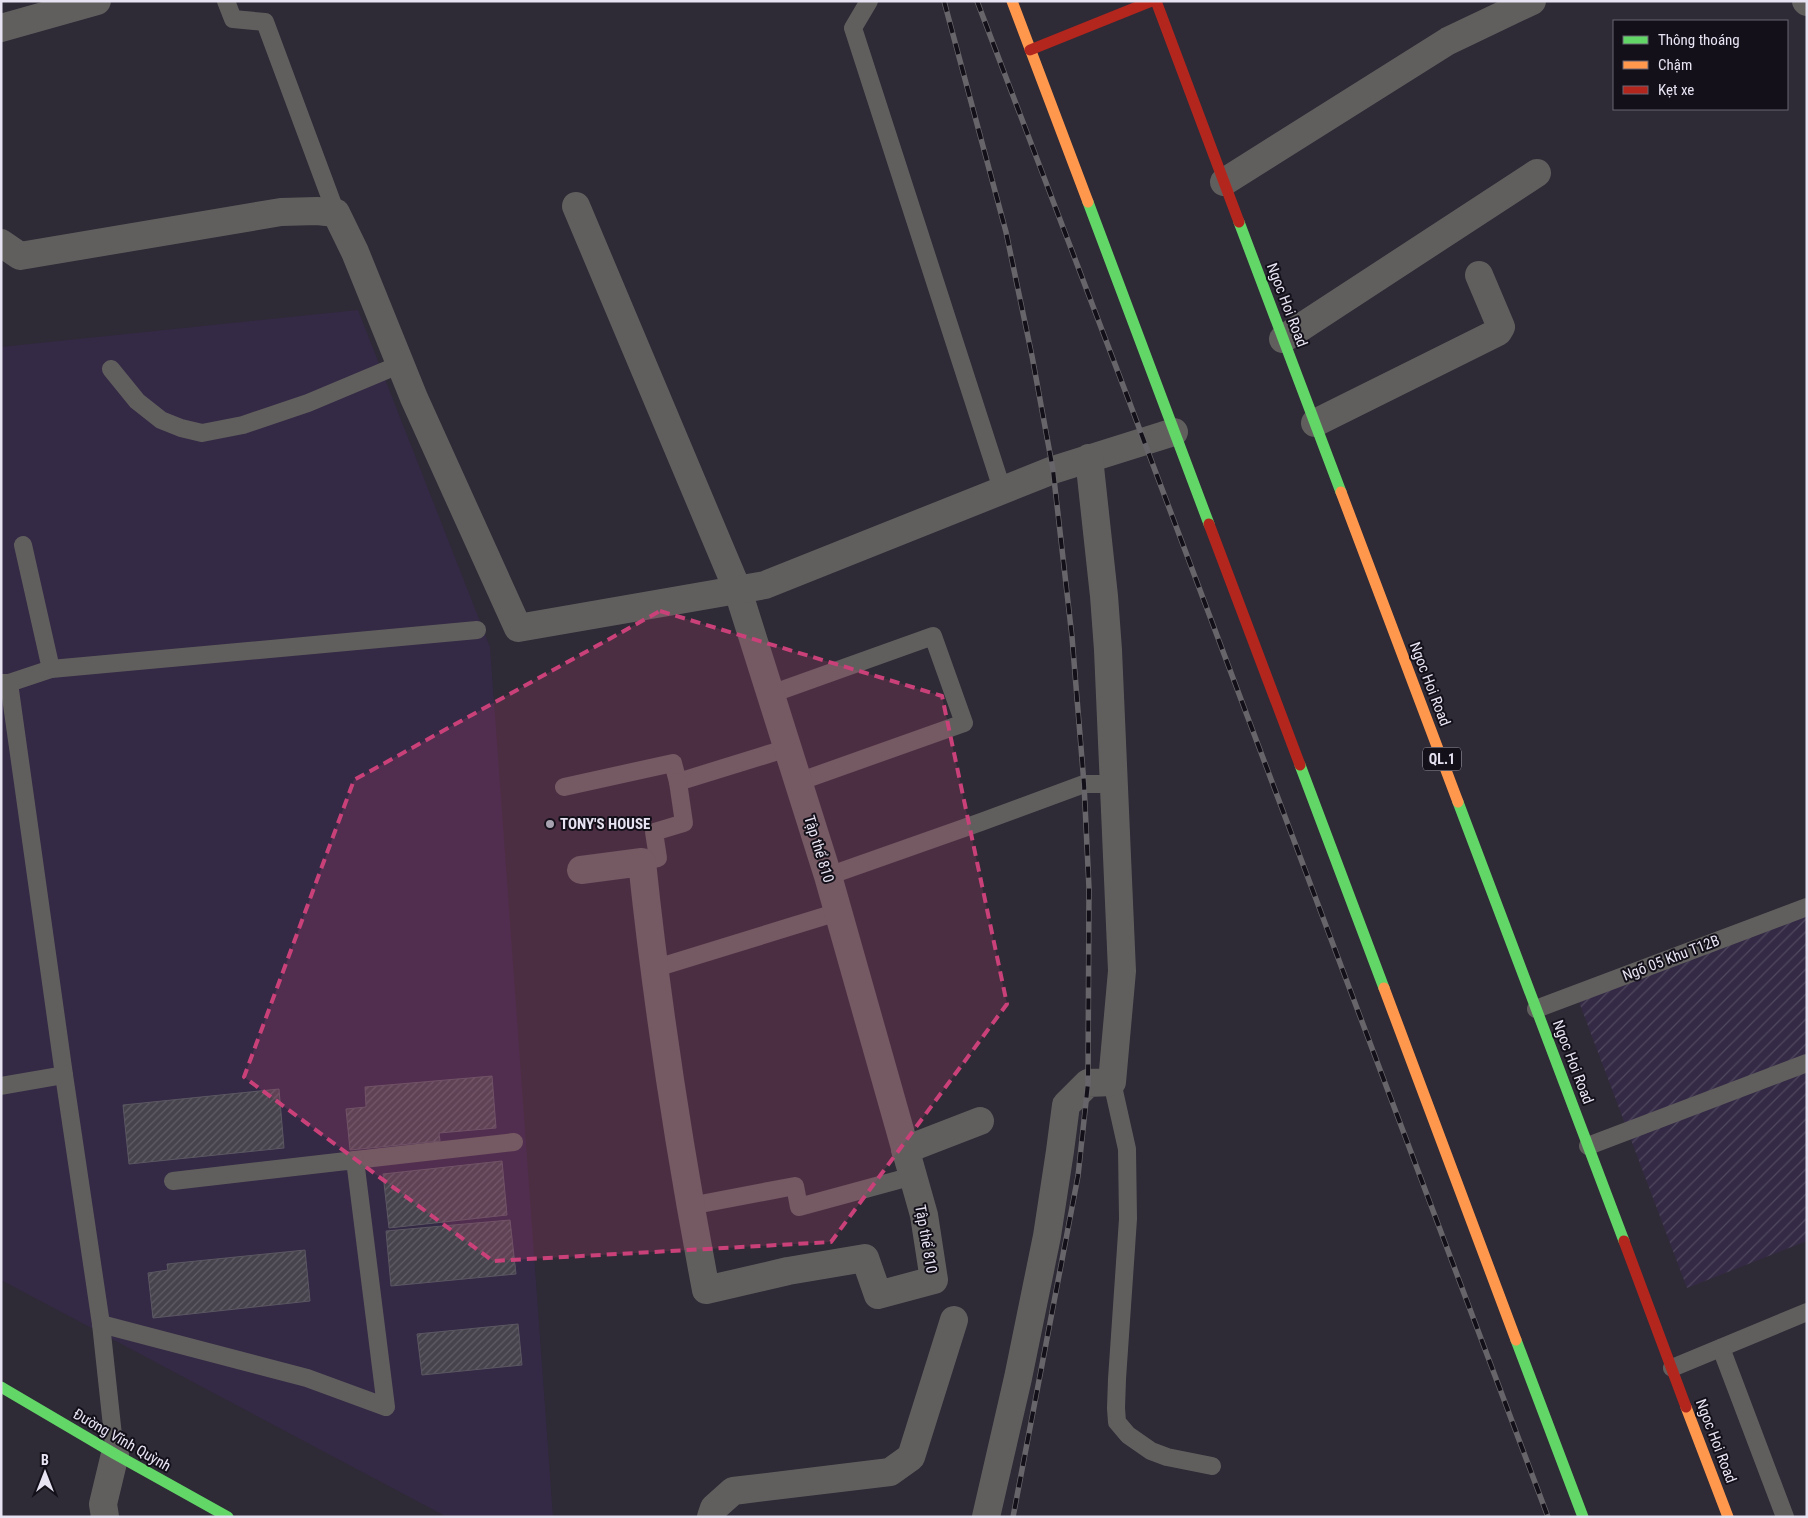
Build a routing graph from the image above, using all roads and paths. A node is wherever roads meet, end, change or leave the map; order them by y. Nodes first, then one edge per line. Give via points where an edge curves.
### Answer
1 (96, 1) edge
2 (226, 1) edge
3 (870, 1) edge
4 (1012, 1) edge
5 (1154, 1) edge
6 (1532, 1) edge
7 (1, 28) edge
8 (1030, 50) junction
9 (1537, 173) dead end
10 (1224, 182) junction
11 (576, 206) dead end
12 (336, 213) junction
13 (1, 243) edge
14 (1479, 275) dead end
15 (1283, 339) junction
16 (401, 364) junction
17 (111, 369) dead end
18 (1315, 423) junction
19 (1174, 432) junction
20 (1089, 458) junction
21 (1002, 489) junction
22 (23, 545) dead end
23 (738, 591) junction
24 (477, 630) dead end
25 (51, 669) junction
26 (5, 683) edge
27 (770, 694) junction
28 (788, 748) junction
29 (678, 782) junction
30 (798, 782) junction
31 (1114, 784) junction
32 (564, 787) dead end
33 (642, 862) junction
34 (582, 870) dead end
35 (828, 876) junction
36 (1807, 907) edge
37 (838, 912) junction
38 (653, 969) junction
39 (1536, 1008) junction
40 (1807, 1063) edge
41 (64, 1075) junction
42 (1112, 1082) junction
43 (1, 1086) edge
44 (980, 1121) dead end
45 (514, 1142) dead end
46 (1588, 1146) junction
47 (905, 1150) junction
48 (355, 1160) junction
49 (913, 1176) junction
50 (173, 1181) dead end
51 (690, 1206) junction
52 (1807, 1312) edge
53 (954, 1320) dead end
54 (101, 1324) junction
55 (1721, 1348) junction
56 (1672, 1368) junction
57 (1, 1387) edge
58 (114, 1454) junction
59 (1212, 1466) dead end
60 (105, 1517) edge
61 (228, 1517) edge
62 (711, 1517) edge
63 (986, 1517) edge
64 (1583, 1517) edge
65 (1728, 1517) edge
66 (1785, 1517) edge

1 - 7 street
2 - 12 lane via 232,19 265,22
3 - 21 lane via 852,28
4 - 8 main road
5 - 8 main road
5 - 10 main road, Ngoc Hoi Road / QL.1
6 - 10 street via 1448,41
8 - 19 main road
9 - 15 street
10 - 15 main road, Ngoc Hoi Road / QL.1
11 - 23 street, Tập thể 810
12 - 13 street via 281,212 20,256
12 - 16 street
14 - 18 street via 1501,327 1498,332
15 - 18 main road, Ngoc Hoi Road / QL.1
16 - 17 lane via 299,406 243,425 202,433 161,420 137,401
16 - 23 street via 518,628
18 - 39 main road, Ngoc Hoi Road / QL.1
19 - 20 street
19 - 64 main road
20 - 21 street
20 - 31 street via 1104,605
21 - 23 street via 765,585
22 - 25 lane
23 - 27 street, Tập thể 810
24 - 25 lane
25 - 26 lane
26 - 41 lane
27 - 28 street, Tập thể 810
27 - 30 lane via 933,636 964,723
28 - 29 lane
28 - 30 street, Tập thể 810
29 - 32 lane via 673,763
29 - 33 lane via 684,823 654,832 658,858
30 - 35 street, Tập thể 810
31 - 35 lane via 1084,784
31 - 42 street via 1122,971
33 - 34 street
33 - 38 street, Tập thể 810
35 - 37 street, Tập thể 810
36 - 39 lane, Ngõ 05 Khu T12B
37 - 38 lane
37 - 47 street, Tập thể 810
38 - 51 street, Tập thể 810
39 - 46 main road, Ngoc Hoi Road / QL.1
40 - 46 lane
41 - 43 lane
41 - 54 lane
42 - 59 lane via 1127,1149 1128,1219 1117,1422 1128,1435 1151,1450
42 - 63 street via 1088,1083 1066,1105 1047,1236
44 - 47 street
45 - 48 lane
46 - 56 main road, Ngoc Hoi Road / QL.1
47 - 49 street, Tập thể 810
48 - 50 lane
48 - 54 lane via 386,1407 307,1378
49 - 51 lane via 799,1207 795,1186
49 - 51 street, Tập thể 810 via 924,1215 934,1280 878,1295 864,1258 706,1290
52 - 55 lane
53 - 62 street via 911,1457 890,1472 733,1490 714,1508
54 - 58 lane
55 - 56 lane
55 - 66 lane
56 - 65 main road, Ngoc Hoi Road / QL.1
57 - 58 main road, Đường Vĩnh Quỳnh
58 - 60 street via 103,1504
58 - 61 main road, Đường Vĩnh Quỳnh

